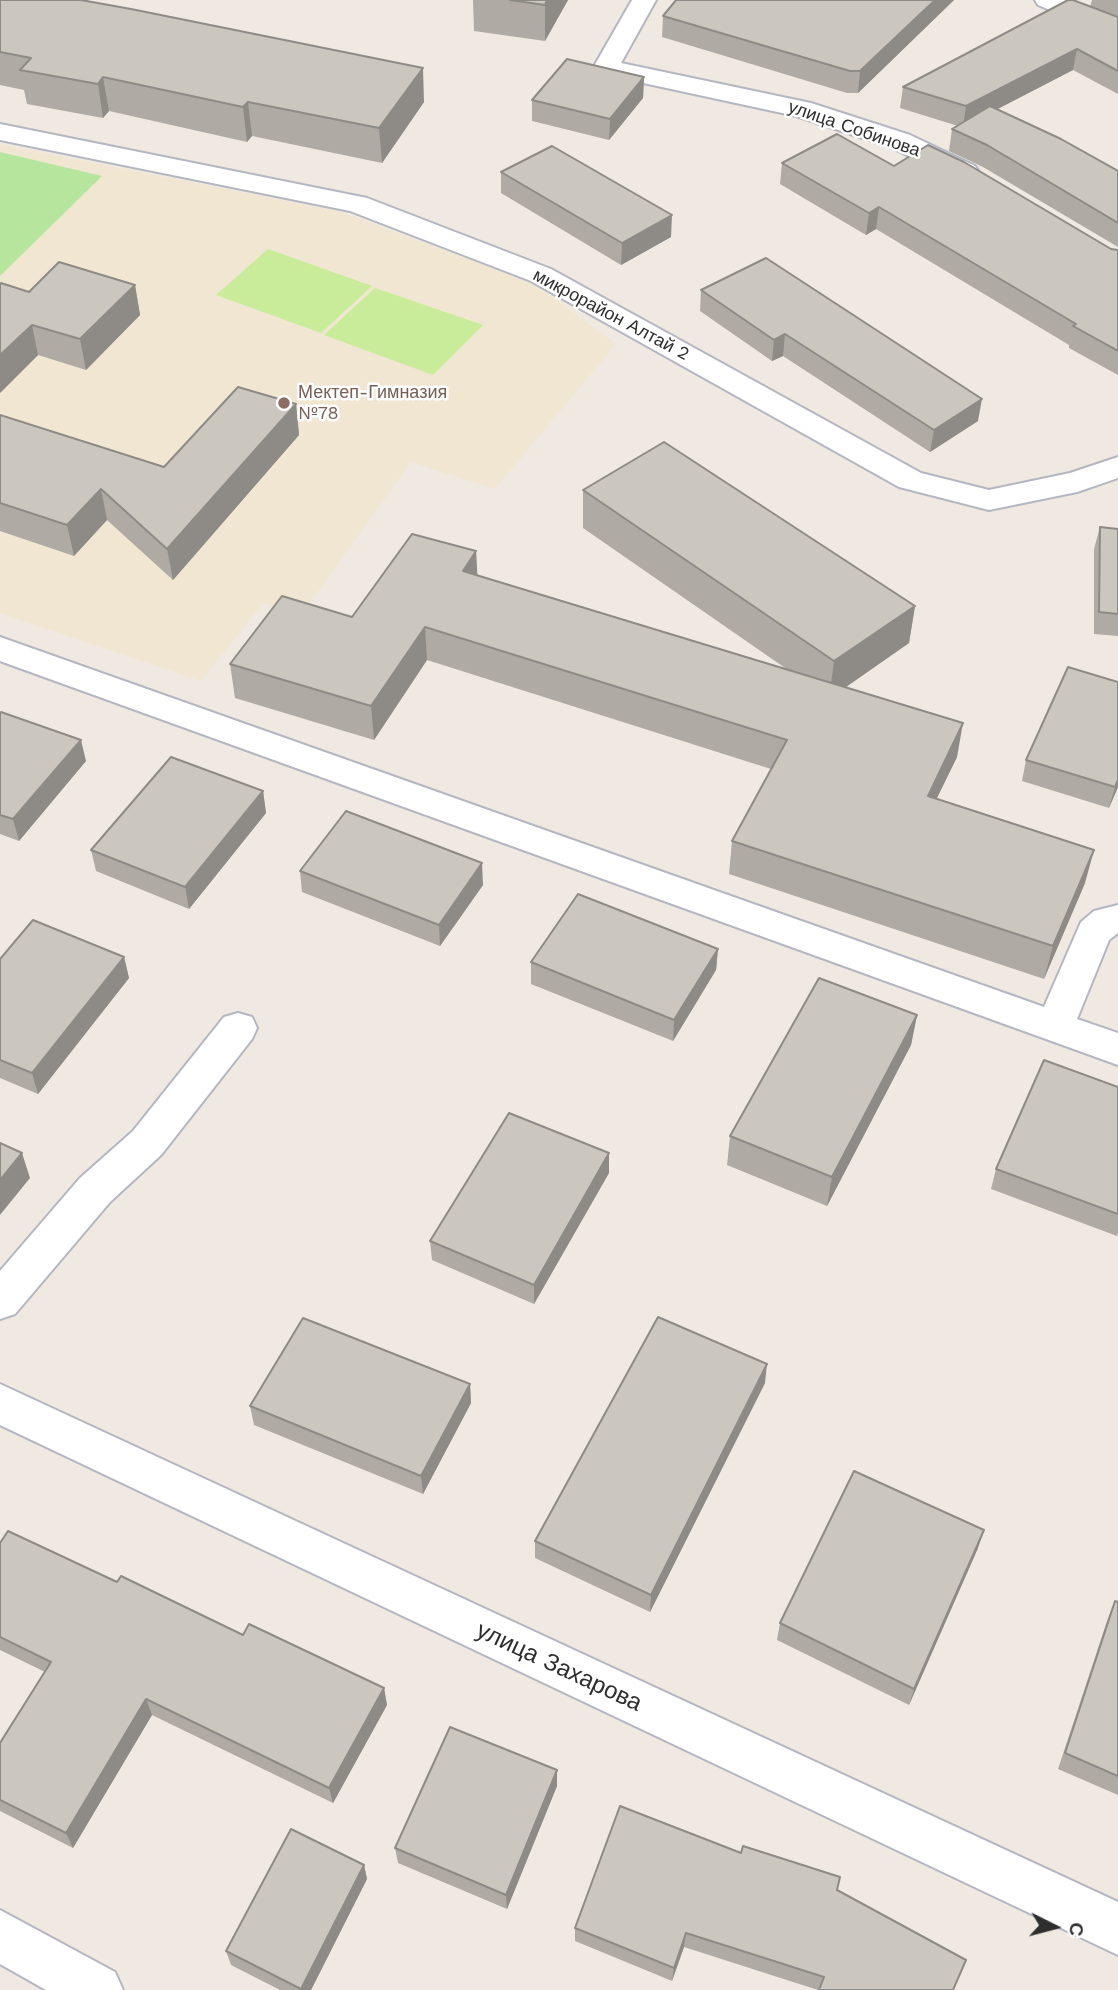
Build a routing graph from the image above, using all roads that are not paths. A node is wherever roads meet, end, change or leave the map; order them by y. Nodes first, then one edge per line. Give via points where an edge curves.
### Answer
1 (644, 0) edge
2 (1047, 0) edge
3 (1118, 31) edge
4 (0, 132) edge
5 (983, 182) edge
6 (1118, 467) edge
7 (0, 649) edge
8 (1118, 919) edge
9 (1055, 1026) junction
10 (238, 1028) dead end
11 (1118, 1049) edge
12 (0, 1301) edge
13 (0, 1404) edge
14 (1118, 1929) edge
15 (0, 1936) edge
16 (97, 1990) edge

1 - 5 street, улица Собинова via 606,68 802,109 900,141
2 - 3 street
4 - 6 street, микрорайон Алтай 2 via 358,204 541,275 910,480 989,500 1077,482
7 - 9 street
8 - 9 street via 1094,932
9 - 11 street
10 - 12 street via 146,1143 95,1190
13 - 14 street, улица Захарова
15 - 16 street

